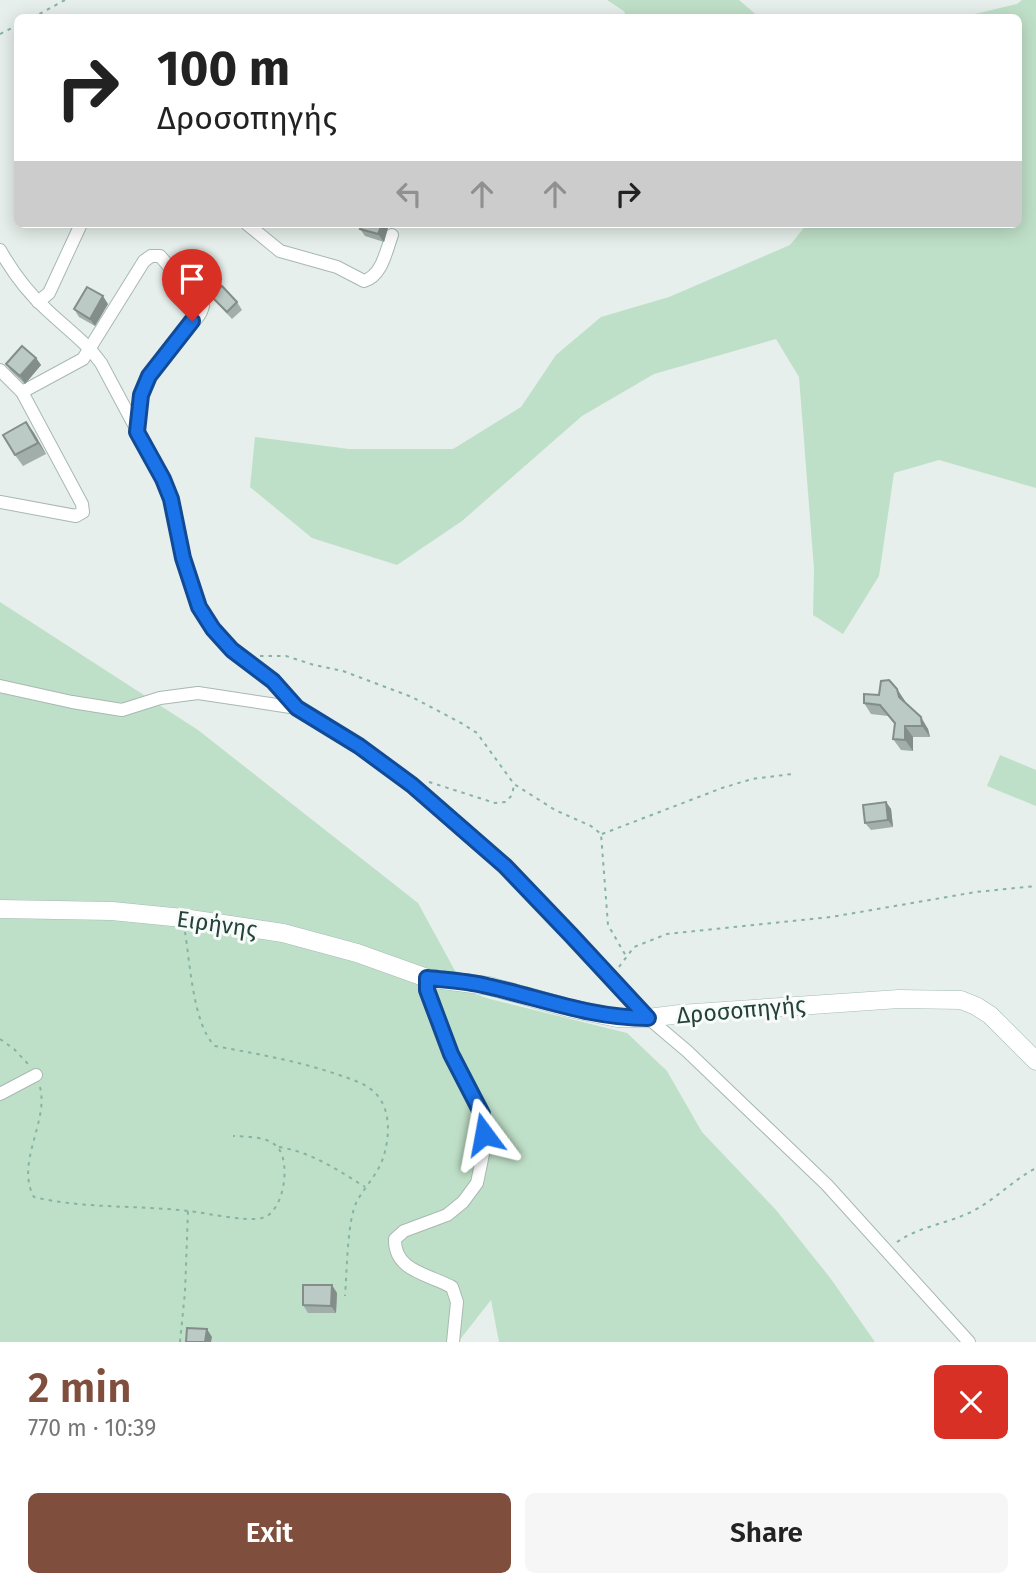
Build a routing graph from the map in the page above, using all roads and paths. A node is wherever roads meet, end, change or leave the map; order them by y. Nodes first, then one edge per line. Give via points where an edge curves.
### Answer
1 (64, 0) edge
2 (39, 14) edge
3 (79, 228) edge
4 (252, 228) edge
5 (392, 234) dead end
6 (0, 250) edge
7 (38, 302) junction
8 (91, 348) junction
9 (0, 370) edge
10 (22, 391) junction
11 (137, 432) junction
12 (0, 502) edge
13 (243, 659) junction
14 (0, 686) edge
15 (297, 708) junction
16 (792, 774) dead end
17 (421, 780) dead end
18 (514, 784) junction
19 (601, 834) junction
20 (1036, 886) edge
21 (0, 909) edge
22 (183, 918) junction
23 (626, 956) junction
24 (427, 978) junction
25 (613, 980) junction
26 (648, 1018) junction
27 (1036, 1061) edge
28 (36, 1076) dead end
29 (0, 1094) edge
30 (35, 1134) dead end
31 (233, 1136) dead end
32 (278, 1147) junction
33 (1036, 1168) edge
34 (367, 1188) junction
35 (188, 1211) junction
36 (886, 1250) junction
37 (345, 1296) dead end
38 (180, 1342) edge
39 (453, 1342) edge
40 (969, 1342) edge

1 - 2 path
3 - 7 street via 49,293
4 - 5 street via 280,251 337,267 364,281 377,274
6 - 7 street via 18,281
7 - 8 street
8 - 10 street via 83,359
8 - 11 street
8 - 11 street via 144,261 151,257 160,256 203,306 201,316 149,376 141,395
9 - 10 street
10 - 12 street via 83,512 76,516
11 - 13 street via 171,499 199,607 213,629
13 - 15 street via 273,681
13 - 18 path via 286,656 343,671 412,698 477,733
14 - 15 street via 122,710 198,693
15 - 25 street via 412,785 505,866
16 - 19 path via 722,788
17 - 18 path via 495,803 506,802
18 - 19 path
19 - 23 path via 608,925
20 - 23 path via 831,917 667,934 634,947
21 - 22 street, Ειρήνης
22 - 24 street, Ειρήνης via 284,933
22 - 34 path via 200,1020 215,1046 308,1064 358,1082 382,1102 389,1132 384,1157
23 - 25 path
24 - 26 street, Δροσοπηγής via 489,986 617,1018
24 - 39 street via 427,990 451,1054 482,1114 483,1154 477,1183 463,1202 447,1215 404,1231 395,1238 395,1248 408,1266 452,1287 457,1302
25 - 26 street
26 - 27 street, Δροσοπηγής via 863,1001 961,1000 990,1015
26 - 36 street via 817,1175
28 - 29 street
30 - 35 path via 29,1172 34,1197
31 - 32 path via 269,1141
32 - 34 path via 296,1149
32 - 35 path via 285,1175 272,1213 262,1218
33 - 36 path via 974,1210 921,1228
34 - 37 path via 356,1202 352,1221
35 - 38 path
36 - 40 street

